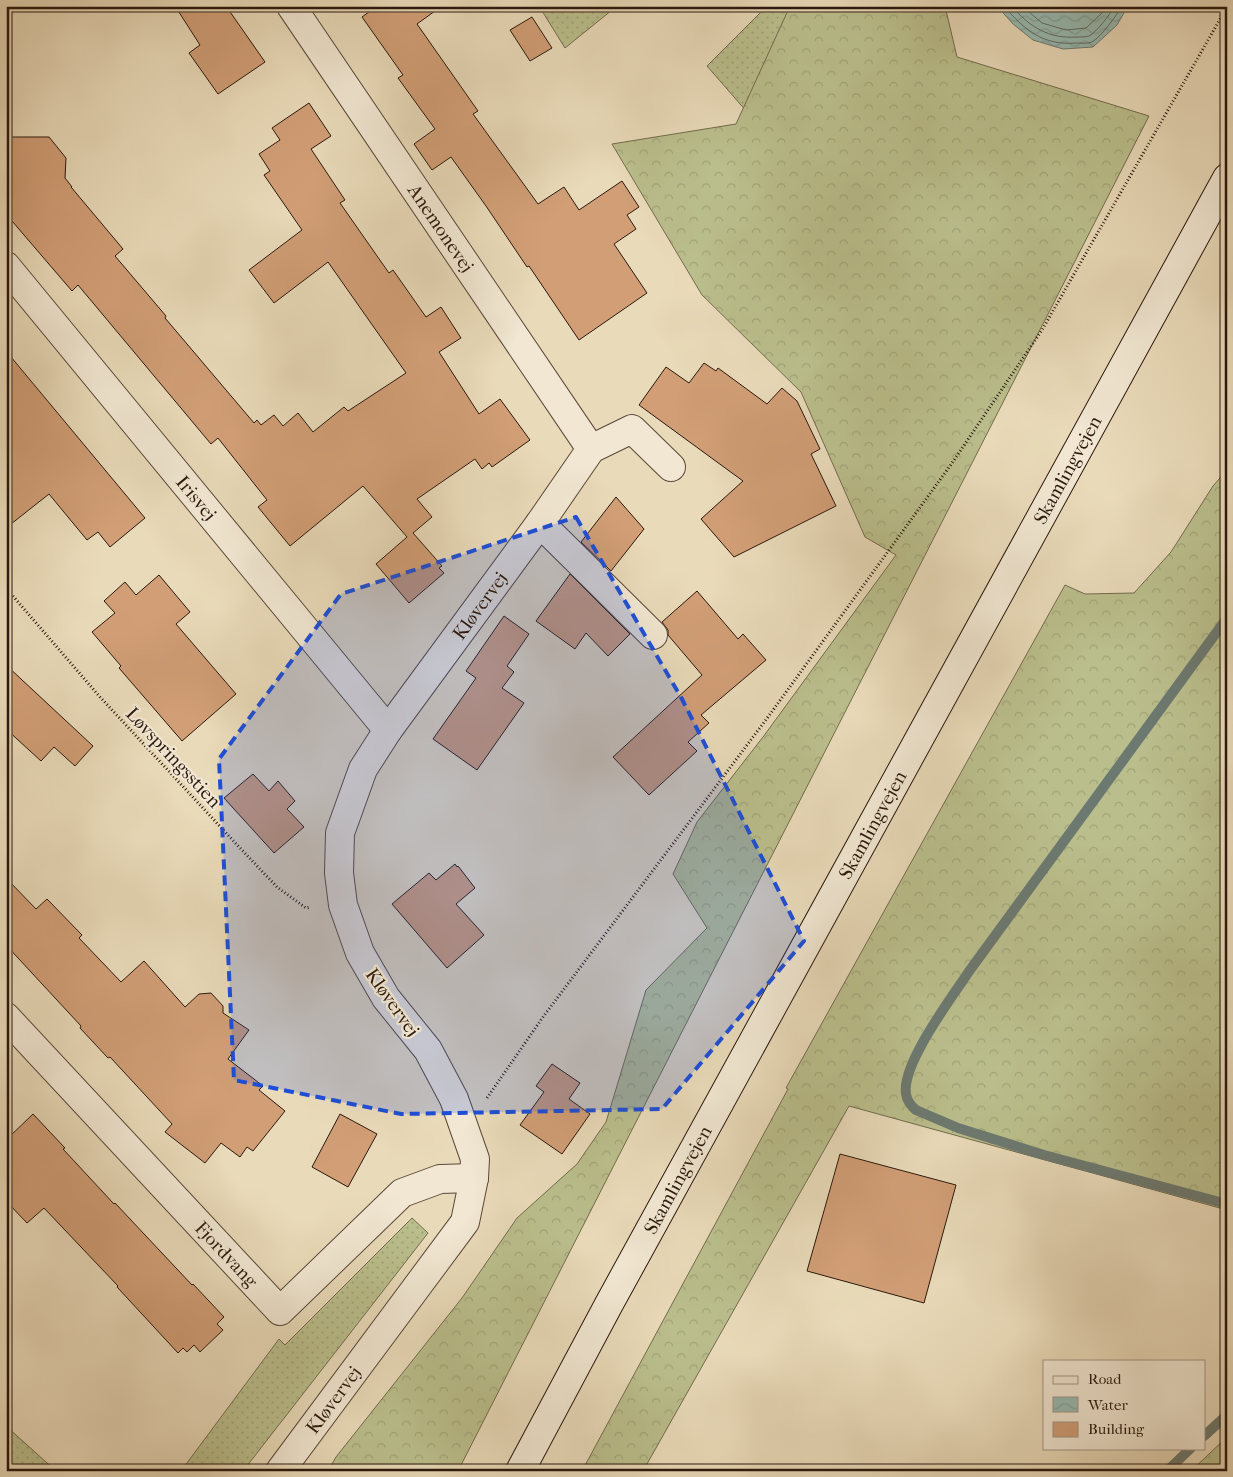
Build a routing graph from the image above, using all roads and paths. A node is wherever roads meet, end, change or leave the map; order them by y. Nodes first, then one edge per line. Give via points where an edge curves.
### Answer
1 (291, 6) edge
2 (1227, 7) edge
3 (1227, 178) edge
4 (6, 266) edge
5 (591, 449) junction
6 (671, 467) dead end
7 (540, 523) junction
8 (6, 588) edge
9 (653, 635) dead end
10 (388, 730) junction
11 (343, 905) junction
12 (6, 1017) edge
13 (463, 1124) junction
14 (474, 1178) junction
15 (280, 1471) edge
16 (520, 1471) edge

1 - 5 street, Anemonevej
2 - 13 path via 1042,330 950,466 768,717 543,1017 489,1095
3 - 16 street, Skamlingvejen
4 - 10 street, Irisvej
5 - 6 street, Kløvervej via 632,429
5 - 7 street, Kløvervej
7 - 9 street
7 - 10 street, Kløvervej
8 - 11 path, Løvspringsstien via 100,697 277,887 306,908
10 - 11 street, Kløvervej via 363,769 340,832 339,873
11 - 13 street, Kløvervej via 360,953 386,998 428,1050 454,1099
12 - 14 street, Fjordvang via 280,1311 402,1193 440,1179
13 - 14 street, Kløvervej via 475,1159
14 - 15 street, Kløvervej via 465,1222

